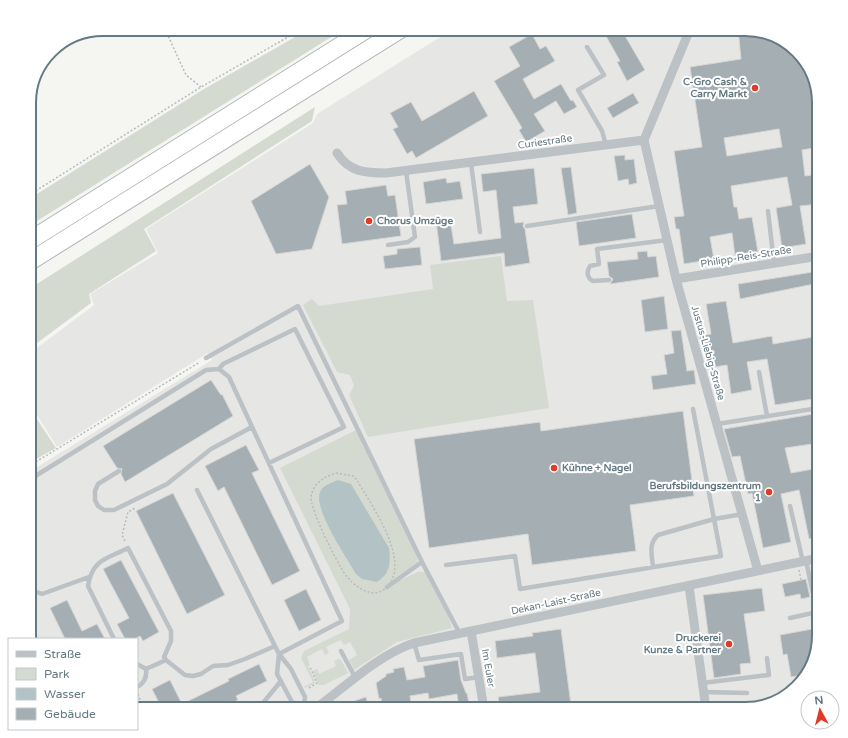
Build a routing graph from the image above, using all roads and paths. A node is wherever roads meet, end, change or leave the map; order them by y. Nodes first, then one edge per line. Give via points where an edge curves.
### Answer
1 (168, 36) edge
2 (290, 36) edge
3 (356, 36) edge
4 (390, 36) edge
5 (687, 36) edge
6 (587, 47) dead end
7 (201, 87) junction
8 (644, 140) junction
9 (606, 145) junction
10 (337, 153) dead end
11 (471, 163) junction
12 (406, 172) junction
13 (36, 191) edge
14 (659, 206) junction
15 (768, 211) dead end
16 (527, 226) dead end
17 (480, 232) dead end
18 (36, 237) edge
19 (667, 240) junction
20 (388, 245) dead end
21 (812, 257) edge
22 (36, 258) edge
23 (774, 264) junction
24 (676, 279) junction
25 (609, 280) dead end
26 (206, 358) joint
27 (219, 370) junction
28 (759, 372) dead end
29 (693, 409) dead end
30 (812, 409) edge
31 (767, 416) junction
32 (717, 424) junction
33 (252, 427) junction
34 (36, 462) edge
35 (269, 463) junction
36 (119, 471) dead end
37 (36, 476) edge
38 (197, 490) dead end
39 (141, 497) junction
40 (790, 506) dead end
41 (743, 514) junction
42 (714, 519) junction
43 (128, 548) junction
44 (812, 561) edge
45 (422, 562) junction
46 (803, 564) junction
47 (446, 565) dead end
48 (653, 567) junction
49 (758, 571) junction
50 (90, 577) junction
51 (801, 580) dead end
52 (689, 586) junction
53 (387, 587) junction
54 (36, 592) edge
55 (812, 595) edge
56 (812, 613) edge
57 (790, 618) dead end
58 (471, 631) junction
59 (460, 634) junction
60 (113, 638) edge
61 (414, 643) junction
62 (275, 646) junction
63 (341, 651) dead end
64 (279, 654) junction
65 (767, 658) dead end
66 (166, 660) junction
67 (138, 665) edge
68 (310, 667) dead end
69 (146, 669) junction
70 (479, 677) junction
71 (356, 679) junction
72 (281, 681) junction
73 (138, 686) edge
74 (703, 688) junction
75 (302, 691) junction
76 (747, 693) dead end
77 (264, 702) edge
78 (292, 702) edge
79 (304, 702) edge
80 (325, 702) edge
81 (483, 702) edge
82 (705, 702) edge

1 - 7 path via 186,75
2 - 7 path
3 - 18 highway
4 - 22 highway
5 - 8 street
6 - 9 lane via 604,75 578,90 602,131
7 - 13 path
8 - 9 street, Curiestraße
8 - 14 street, Justus-Liebig-Straße
9 - 11 street, Curiestraße
10 - 12 street, Curiestraße via 349,168 357,171
11 - 12 street, Curiestraße
11 - 17 lane
12 - 20 lane via 415,237 408,242
14 - 16 lane
14 - 19 street, Justus-Liebig-Straße
15 - 23 lane
19 - 24 street, Justus-Liebig-Straße
19 - 25 lane via 597,249 599,264 590,266 587,271 588,277 593,281
21 - 23 street, Philipp-Reis-Straße
23 - 24 street, Philipp-Reis-Straße
24 - 32 street, Justus-Liebig-Straße
26 - 34 path
26 - 45 lane via 298,306
27 - 33 lane via 229,377
27 - 35 lane via 222,364 295,329 344,427
27 - 37 lane via 206,370
28 - 31 lane
29 - 42 lane
30 - 31 lane
31 - 32 lane
32 - 41 street, Justus-Liebig-Straße
33 - 35 lane
33 - 39 lane via 211,449 167,484
35 - 64 lane via 342,621
36 - 39 lane via 98,484 95,500 98,506 104,510 114,510
38 - 62 lane
39 - 43 path via 139,506 128,512 122,535
40 - 46 lane
41 - 42 lane
41 - 49 street, Justus-Liebig-Straße
42 - 48 lane via 658,535 652,540 651,545
42 - 48 lane via 720,556
43 - 50 lane via 105,558
43 - 66 lane via 171,631 171,641 164,657
44 - 46 street, Dekan-Laist-Straße
45 - 53 lane
45 - 59 lane
46 - 49 street, Dekan-Laist-Straße
46 - 51 path
46 - 55 lane
47 - 48 lane via 515,556 520,588
49 - 52 street, Dekan-Laist-Straße
50 - 54 lane via 42,594
50 - 60 lane via 90,592
52 - 58 street, Dekan-Laist-Straße
52 - 74 street
53 - 53 path via 380,593 370,593 353,583 344,573 311,504 312,492 324,477 336,473 353,476 375,512 395,556 393,572
56 - 57 lane
58 - 59 street, Dekan-Laist-Straße
58 - 70 street, Im Euler
59 - 61 street, Dekan-Laist-Straße
61 - 70 lane via 418,660 461,654 466,679
61 - 71 street, Dekan-Laist-Straße via 393,652
62 - 64 lane
62 - 66 lane via 228,665 213,666 193,676 186,675
63 - 71 lane
64 - 72 lane via 277,674
64 - 75 lane via 291,669
65 - 74 lane via 769,675
66 - 69 lane
67 - 69 lane
68 - 75 path via 317,683
69 - 73 lane via 147,675 143,684
70 - 81 street, Im Euler
71 - 80 street, Dekan-Laist-Straße
72 - 77 lane
72 - 78 lane
74 - 76 lane
74 - 82 street
75 - 79 lane via 305,697

